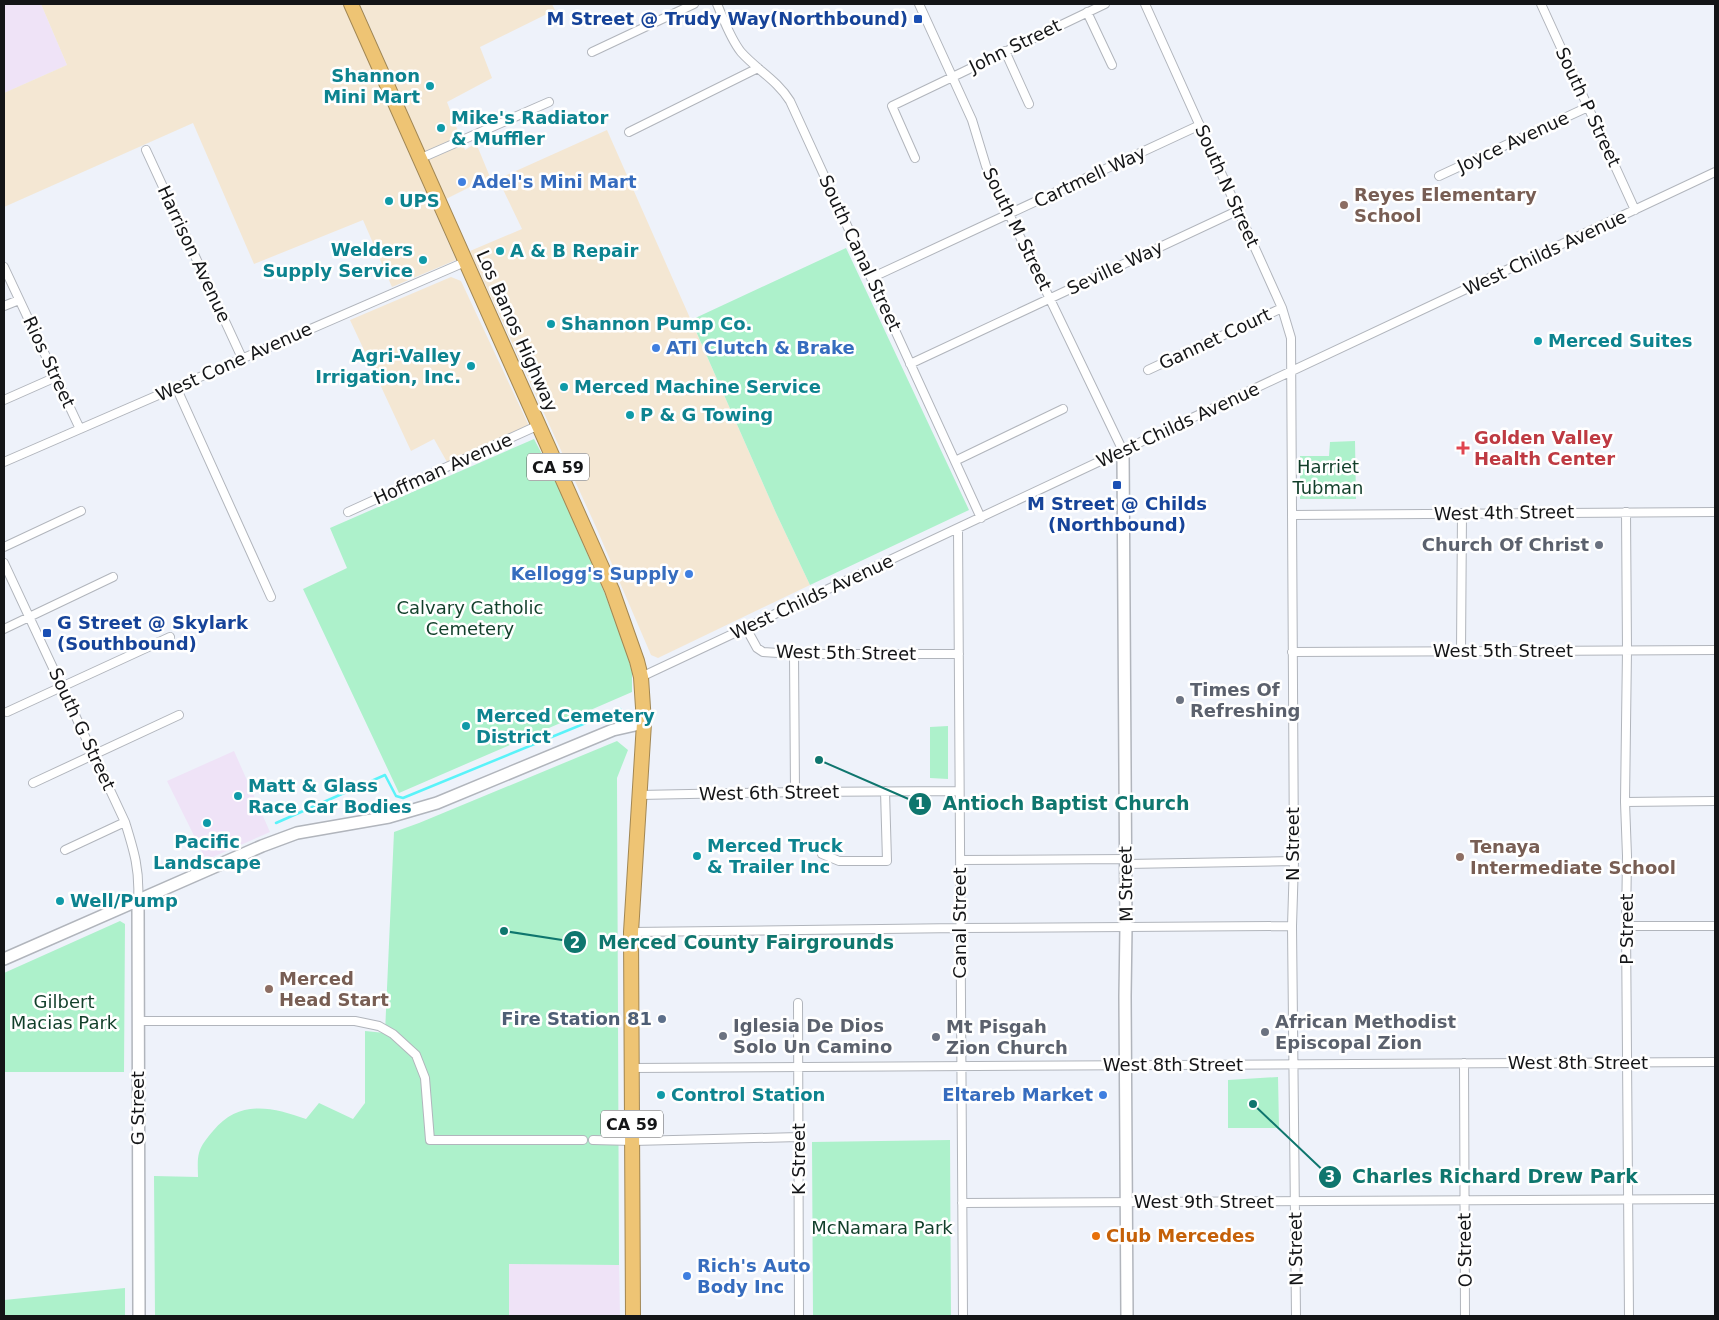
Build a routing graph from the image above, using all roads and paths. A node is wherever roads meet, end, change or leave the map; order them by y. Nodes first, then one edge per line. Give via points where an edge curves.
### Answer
1 (350, 4) edge
2 (694, 4) edge
3 (717, 4) edge
4 (919, 4) edge
5 (1104, 4) edge
6 (1145, 4) edge
7 (1541, 4) edge
8 (1087, 12) junction
9 (1005, 51) junction
10 (592, 52) dead end
11 (1112, 65) dead end
12 (758, 68) junction
13 (952, 76) junction
14 (549, 102) dead end
15 (1030, 104) dead end
16 (1588, 107) junction
17 (1200, 125) junction
18 (629, 132) dead end
19 (146, 150) dead end
20 (915, 158) dead end
21 (419, 159) junction
22 (1715, 172) edge
23 (1439, 176) dead end
24 (1239, 210) junction
25 (1636, 210) junction
26 (1009, 215) junction
27 (465, 262) junction
28 (4, 267) edge
29 (871, 278) junction
30 (1050, 298) junction
31 (19, 300) junction
32 (4, 306) edge
33 (1282, 308) junction
34 (242, 358) junction
35 (910, 364) junction
36 (1148, 370) dead end
37 (1292, 372) junction
38 (56, 377) junction
39 (176, 387) junction
40 (4, 400) edge
41 (1063, 409) dead end
42 (539, 425) junction
43 (80, 429) junction
44 (1123, 451) junction
45 (955, 461) junction
46 (4, 462) edge
47 (81, 511) dead end
48 (348, 512) dead end
49 (1626, 512) junction
50 (1715, 512) edge
51 (1462, 513) junction
52 (1292, 515) junction
53 (981, 518) junction
54 (958, 529) junction
55 (4, 547) edge
56 (4, 563) edge
57 (112, 578) dead end
58 (271, 597) dead end
59 (29, 617) junction
60 (746, 628) junction
61 (4, 629) edge
62 (170, 637) dead end
63 (1627, 650) junction
64 (1715, 650) edge
65 (1461, 651) junction
66 (1292, 652) junction
67 (794, 654) junction
68 (959, 654) junction
69 (641, 677) junction
70 (62, 686) junction
71 (7, 712) dead end
72 (179, 715) dead end
73 (644, 723) junction
74 (94, 755) junction
75 (33, 783) dead end
76 (885, 791) junction
77 (960, 791) junction
78 (795, 792) junction
79 (639, 795) junction
80 (1715, 801) edge
81 (1625, 802) junction
82 (125, 822) junction
83 (65, 850) dead end
84 (822, 854) dead end
85 (960, 860) junction
86 (1294, 861) junction
87 (1126, 862) junction
88 (138, 900) junction
89 (1292, 926) junction
90 (1626, 926) junction
91 (1715, 926) edge
92 (960, 928) junction
93 (1126, 928) junction
94 (631, 932) junction
95 (4, 959) edge
96 (798, 1003) dead end
97 (138, 1021) junction
98 (1627, 1062) junction
99 (1715, 1062) edge
100 (1464, 1063) junction
101 (1293, 1064) junction
102 (1125, 1065) junction
103 (961, 1066) junction
104 (799, 1067) junction
105 (632, 1068) junction
106 (799, 1137) junction
107 (583, 1140) dead end
108 (593, 1140) dead end
109 (633, 1141) junction
110 (1628, 1199) junction
111 (1715, 1199) edge
112 (1464, 1200) junction
113 (1295, 1201) junction
114 (1126, 1202) junction
115 (962, 1203) junction
116 (139, 1316) edge
117 (633, 1316) edge
118 (799, 1316) edge
119 (963, 1316) edge
120 (1127, 1316) edge
121 (1296, 1316) edge
122 (1465, 1316) edge
123 (1629, 1316) edge

1 - 21 highway, Los Banos Highway / CA 59
2 - 10 street
3 - 12 street, South Canal Street via 738,48
4 - 13 street, South M Street
5 - 8 street, John Street
6 - 17 street, South N Street
7 - 16 street, South P Street
8 - 9 street, John Street
8 - 11 street
9 - 13 street, John Street
9 - 15 street
12 - 18 street
12 - 29 street, South Canal Street via 776,82 790,101
13 - 20 street, John Street via 892,106
13 - 26 street, South M Street via 972,120 986,166
14 - 21 street
16 - 23 street, Joyce Avenue
16 - 25 street, South P Street
17 - 24 street, South N Street
17 - 26 street, Cartmell Way
19 - 34 street, Harrison Avenue
21 - 27 highway, Los Banos Highway / CA 59
22 - 25 street, West Childs Avenue
24 - 30 street, Seville Way
24 - 33 street, South N Street
25 - 37 street, West Childs Avenue
26 - 29 street, Cartmell Way
26 - 30 street, South M Street
27 - 34 street, West Cone Avenue
27 - 42 highway, Los Banos Highway / CA 59
28 - 31 street, Rios Street
29 - 35 street, South Canal Street
30 - 35 street, Seville Way
30 - 44 street, South M Street
31 - 32 street
31 - 38 street, Rios Street
33 - 36 street, Gannet Court
33 - 37 street, South N Street via 1291,338
34 - 39 street, West Cone Avenue
35 - 45 street, South Canal Street
37 - 44 street, West Childs Avenue
37 - 52 street, N Street
38 - 40 street
38 - 43 street, Rios Street
39 - 43 street, West Cone Avenue
39 - 58 street
41 - 45 street
42 - 48 street, Hoffman Avenue
42 - 69 highway, Los Banos Highway / CA 59 via 612,590
43 - 46 street, West Cone Avenue
44 - 53 street, West Childs Avenue
44 - 87 main road, M Street
45 - 53 street, South Canal Street
47 - 55 street
49 - 50 street, West 4th Street
49 - 51 street, West 4th Street
49 - 63 street, P Street
51 - 52 street, West 4th Street
51 - 65 street
52 - 66 street, N Street
53 - 54 street, West Childs Avenue
54 - 60 street, West Childs Avenue
54 - 68 street, Canal Street
56 - 59 street, South G Street
57 - 59 street
59 - 61 street
59 - 70 street, South G Street
60 - 67 street, West 5th Street via 757,648 764,652
60 - 69 street, West Childs Avenue
62 - 70 street
63 - 64 street, West 5th Street
63 - 65 street, West 5th Street
63 - 81 street, P Street
65 - 66 street, West 5th Street
66 - 86 street, N Street
67 - 68 street, West 5th Street
67 - 78 street
68 - 77 street, Canal Street
69 - 73 highway, CA 59
70 - 71 street
70 - 74 street, South G Street
72 - 74 street
73 - 79 highway, CA 59
73 - 88 main road via 612,730 409,812 297,833
74 - 75 street
74 - 82 street, South G Street
76 - 77 street, West 6th Street
76 - 78 street, West 6th Street
76 - 84 street via 888,861 839,861
77 - 85 street, Canal Street
78 - 79 street, West 6th Street
79 - 94 highway, CA 59
80 - 81 street
81 - 90 street, P Street
82 - 83 street
82 - 88 street, South G Street via 139,880
85 - 87 street
85 - 92 street, Canal Street
86 - 87 street
86 - 89 street, N Street
87 - 93 main road, M Street
88 - 95 main road
88 - 97 main road, G Street
89 - 93 street
89 - 101 street, N Street
90 - 91 street
90 - 98 street, P Street
92 - 93 street
92 - 94 street
92 - 103 street, Canal Street
93 - 102 main road, M Street
94 - 105 highway, CA 59
96 - 104 street, K Street
97 - 107 street via 355,1021 379,1026 416,1055 425,1078 430,1140
97 - 116 main road, G Street
98 - 99 street, West 8th Street
98 - 100 street, West 8th Street
98 - 110 street, P Street
100 - 101 street, West 8th Street
100 - 112 street, O Street
101 - 102 street, West 8th Street
101 - 113 street, N Street
102 - 103 street, West 8th Street
102 - 114 main road, M Street
103 - 104 street, West 8th Street
103 - 115 street, Canal Street
104 - 105 street, West 8th Street
104 - 106 street, K Street
105 - 109 highway, CA 59
106 - 109 street
106 - 118 street, K Street
108 - 109 street
109 - 117 highway, CA 59
110 - 111 street, West 9th Street
110 - 112 street, West 9th Street
110 - 123 street, P Street
112 - 113 street, West 9th Street
112 - 122 street, O Street
113 - 114 street, West 9th Street
113 - 121 street, N Street
114 - 115 street, West 9th Street
114 - 120 main road, M Street
115 - 119 street, Canal Street

